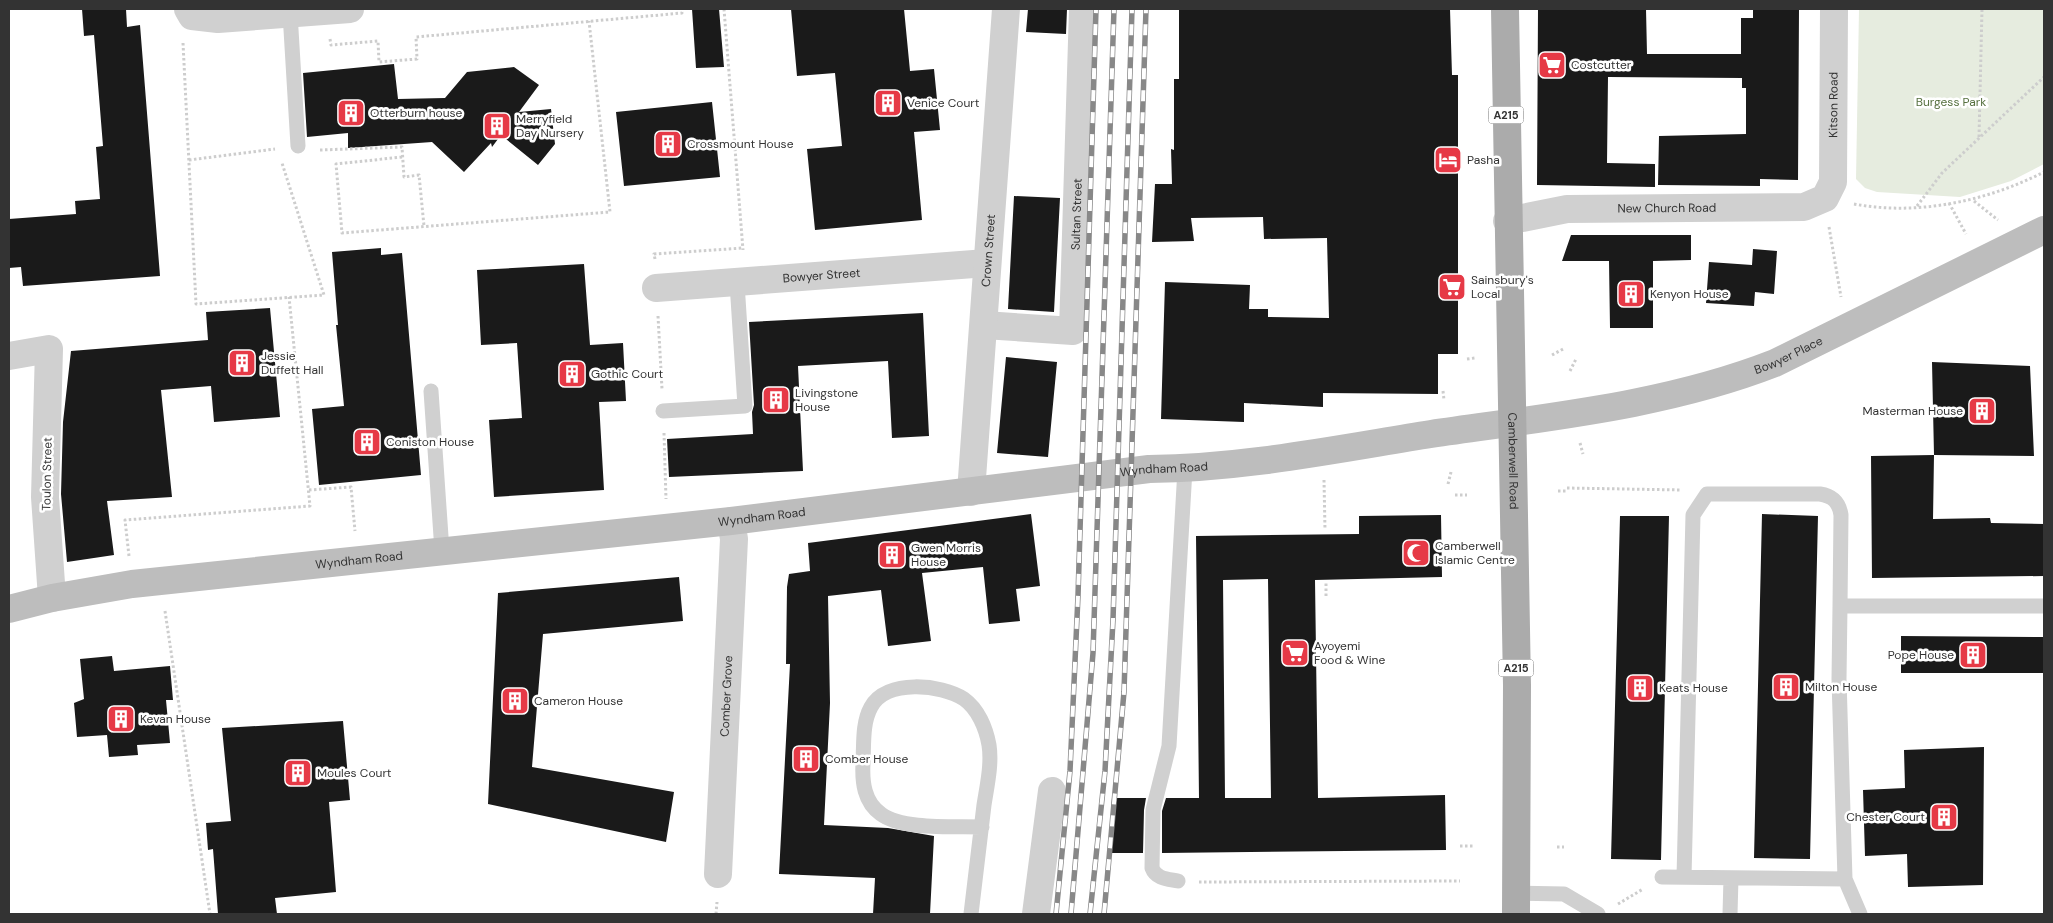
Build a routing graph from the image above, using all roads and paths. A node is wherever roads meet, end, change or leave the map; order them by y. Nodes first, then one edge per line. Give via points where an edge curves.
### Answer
1 (681, 9) edge
2 (724, 9) edge
3 (1006, 9) edge
4 (1083, 9) edge
5 (1505, 9) edge
6 (1834, 9) edge
7 (1982, 9) edge
8 (338, 10) edge
9 (190, 13) edge
10 (290, 13) junction
11 (590, 21) junction
12 (2044, 76) edge
13 (1979, 137) junction
14 (298, 146) junction
15 (277, 149) junction
16 (402, 158) junction
17 (189, 160) junction
18 (2044, 172) edge
19 (1825, 198) junction
20 (1949, 203) junction
21 (1916, 206) junction
22 (1507, 220) junction
23 (424, 226) junction
24 (2044, 230) edge
25 (1966, 234) dead end
26 (988, 263) junction
27 (741, 283) junction
28 (656, 288) dead end
29 (289, 297) junction
30 (1842, 303) dead end
31 (984, 325) junction
32 (1565, 348) dead end
33 (1552, 355) dead end
34 (9, 356) edge
35 (1475, 358) dead end
36 (1467, 359) dead end
37 (1576, 359) dead end
38 (1570, 371) dead end
39 (431, 391) dead end
40 (1443, 391) dead end
41 (1444, 400) dead end
42 (663, 411) joint
43 (1513, 422) junction
44 (1580, 443) dead end
45 (1324, 452) junction
46 (1583, 454) dead end
47 (1185, 468) junction
48 (1451, 472) dead end
49 (1448, 484) dead end
50 (308, 490) junction
51 (1558, 491) dead end
52 (971, 492) junction
53 (1707, 494) junction
54 (1455, 495) dead end
55 (1467, 495) dead end
56 (731, 521) junction
57 (667, 527) junction
58 (1325, 530) dead end
59 (442, 551) junction
60 (358, 559) junction
61 (160, 581) junction
62 (1326, 581) dead end
63 (132, 584) junction
64 (1326, 596) dead end
65 (52, 598) junction
66 (1840, 606) junction
67 (2044, 606) edge
68 (9, 609) edge
69 (1052, 791) dead end
70 (982, 827) junction
71 (1460, 846) dead end
72 (1474, 846) dead end
73 (1557, 847) dead end
74 (1564, 847) dead end
75 (718, 874) dead end
76 (1662, 877) joint
77 (1684, 878) junction
78 (1731, 878) junction
79 (1845, 879) junction
80 (1178, 881) joint
81 (1460, 881) dead end
82 (1516, 904) edge
83 (1617, 905) dead end
84 (210, 914) edge
85 (971, 914) edge
86 (1036, 914) edge
87 (1598, 914) edge
88 (1730, 914) edge
89 (1860, 914) edge

1 - 11 path via 682,13
2 - 27 path
3 - 26 street, Crown Street
4 - 31 street, Sultan Street via 1073,331
5 - 22 main road, Camberwell Road / A215
6 - 19 street, Kitson Road via 1833,182
7 - 13 path
8 - 10 street
8 - 11 path via 331,45 378,41 379,62 417,59 416,37
9 - 10 street via 218,19
9 - 17 path via 183,36
10 - 14 lane
11 - 23 path via 610,212
12 - 13 path
13 - 21 path via 1942,173
14 - 15 path
14 - 16 path via 310,150 402,147
15 - 17 path
15 - 29 path via 324,295
16 - 23 path via 404,177 419,175
16 - 23 path via 336,164 342,233
17 - 29 path via 196,304
18 - 20 path via 1973,200
19 - 21 path via 1882,209
19 - 22 street, New Church Road via 1804,207 1567,210
19 - 30 path
20 - 21 path
20 - 25 path
22 - 43 main road, Camberwell Road / A215
24 - 43 street, Bowyer Place via 1828,337 1737,378 1642,401
26 - 27 street, Bowyer Street
26 - 31 street, Crown Street
27 - 28 street, Bowyer Street
27 - 42 lane via 746,406
29 - 50 path
31 - 52 street, Crown Street
32 - 33 path
34 - 65 street, Toulon Street via 49,348 45,497
35 - 36 path
37 - 38 path
39 - 59 lane
40 - 41 path
42 - 57 path
43 - 45 street, Wyndham Road
43 - 82 main road, Camberwell Road / A215
44 - 46 path
45 - 47 street, Wyndham Road via 1264,462
45 - 58 path
47 - 52 street, Wyndham Road via 1149,469
47 - 80 lane via 1169,746 1153,810 1152,868 1154,874
48 - 49 path
50 - 60 path via 351,487
50 - 63 path via 310,506 125,520
51 - 53 path via 1695,490
52 - 56 street, Wyndham Road
53 - 66 lane via 1829,495 1836,501 1841,515
53 - 77 lane via 1693,515
54 - 55 path
56 - 57 street, Wyndham Road
56 - 75 street, Comber Grove via 734,538
57 - 59 street, Wyndham Road
59 - 60 street, Wyndham Road
60 - 61 street, Wyndham Road
61 - 63 street, Wyndham Road
61 - 84 path
62 - 64 path
63 - 65 street, Wyndham Road
65 - 68 street, Wyndham Road
66 - 67 lane
66 - 79 lane
69 - 86 street
70 - 70 lane via 989,746 982,720 965,700 943,689 912,687 886,692 871,706 864,730 862,781 868,800 881,814 900,823
70 - 85 lane
71 - 72 path
73 - 74 path
76 - 77 lane
76 - 83 path
77 - 78 lane
78 - 79 lane
78 - 88 lane
79 - 89 lane
80 - 81 path
82 - 87 lane via 1564,894

